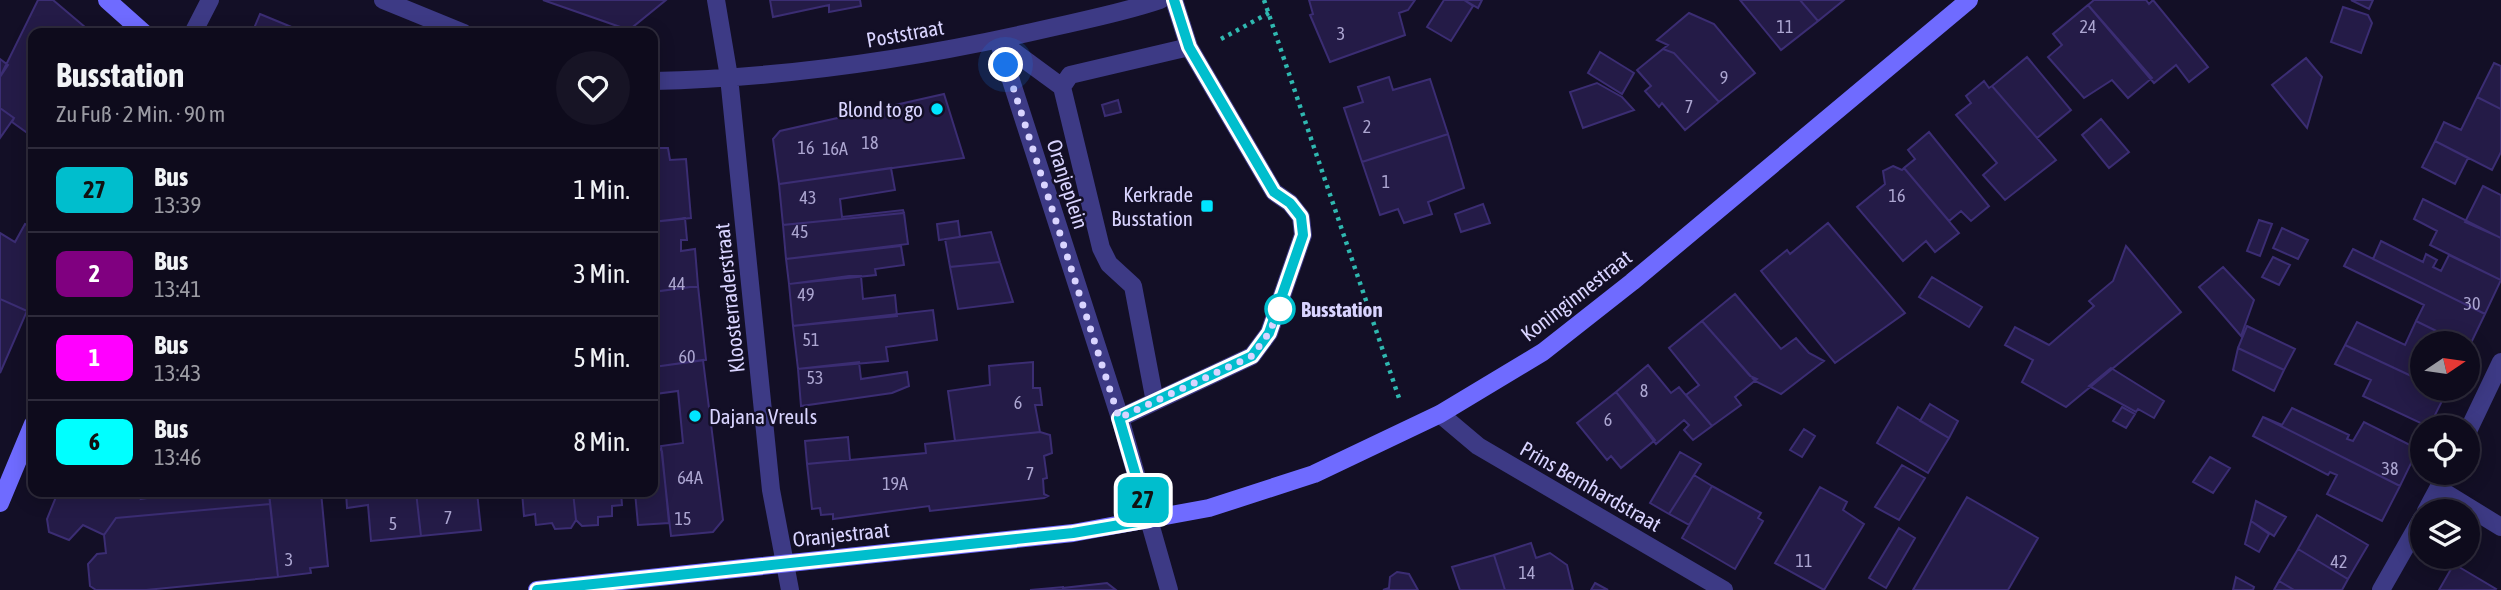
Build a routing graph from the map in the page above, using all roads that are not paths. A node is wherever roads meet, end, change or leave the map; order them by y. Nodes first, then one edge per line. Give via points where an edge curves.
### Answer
1 (107, 0) edge
2 (210, 0) edge
3 (383, 0) edge
4 (716, 0) edge
5 (1160, 0) edge
6 (1174, 0) edge
7 (1969, 0) edge
8 (138, 28) edge
9 (196, 28) edge
10 (452, 28) edge
11 (998, 40) junction
12 (1189, 47) junction
13 (729, 77) junction
14 (658, 82) edge
15 (1062, 87) junction
16 (2501, 362) edge
17 (1155, 402) junction
18 (1440, 414) junction
19 (2475, 415) edge
20 (1119, 418) junction
21 (28, 436) edge
22 (2441, 485) edge
23 (2439, 489) junction
24 (2433, 499) edge
25 (0, 503) edge
26 (1149, 520) junction
27 (2501, 527) edge
28 (2410, 539) edge
29 (787, 563) junction
30 (537, 590) edge
31 (790, 590) edge
32 (1169, 590) edge
33 (1724, 590) edge
34 (2381, 590) edge

1 - 8 main road
2 - 9 street
3 - 10 street
4 - 13 street, Kloosterraderstraat
5 - 11 street, Poststraat
6 - 12 street
7 - 18 main road, Koninginnestraat via 1579,324
11 - 13 street, Poststraat via 857,65
11 - 15 street
11 - 20 street, Oranjeplein
12 - 15 street via 1070,75
12 - 17 street via 1274,192 1301,217 1303,235 1281,306 1252,356
13 - 14 street, Poststraat
13 - 29 street, Kloosterraderstraat via 771,490
15 - 17 street, Oranjeplein via 1101,248 1133,286
16 - 19 street
17 - 20 street
18 - 26 main road, Koninginnestraat via 1314,474 1209,508
18 - 33 street, Prins Bernhardstraat via 1478,446
20 - 26 street, Oranjeplein
21 - 25 main road
22 - 23 street
23 - 24 street
23 - 27 street
26 - 29 main road, Oranjestraat via 1073,533
26 - 32 street, Oranjeplein
28 - 34 street
29 - 30 main road, Oranjestraat
29 - 31 street, Kloosterraderstraat

